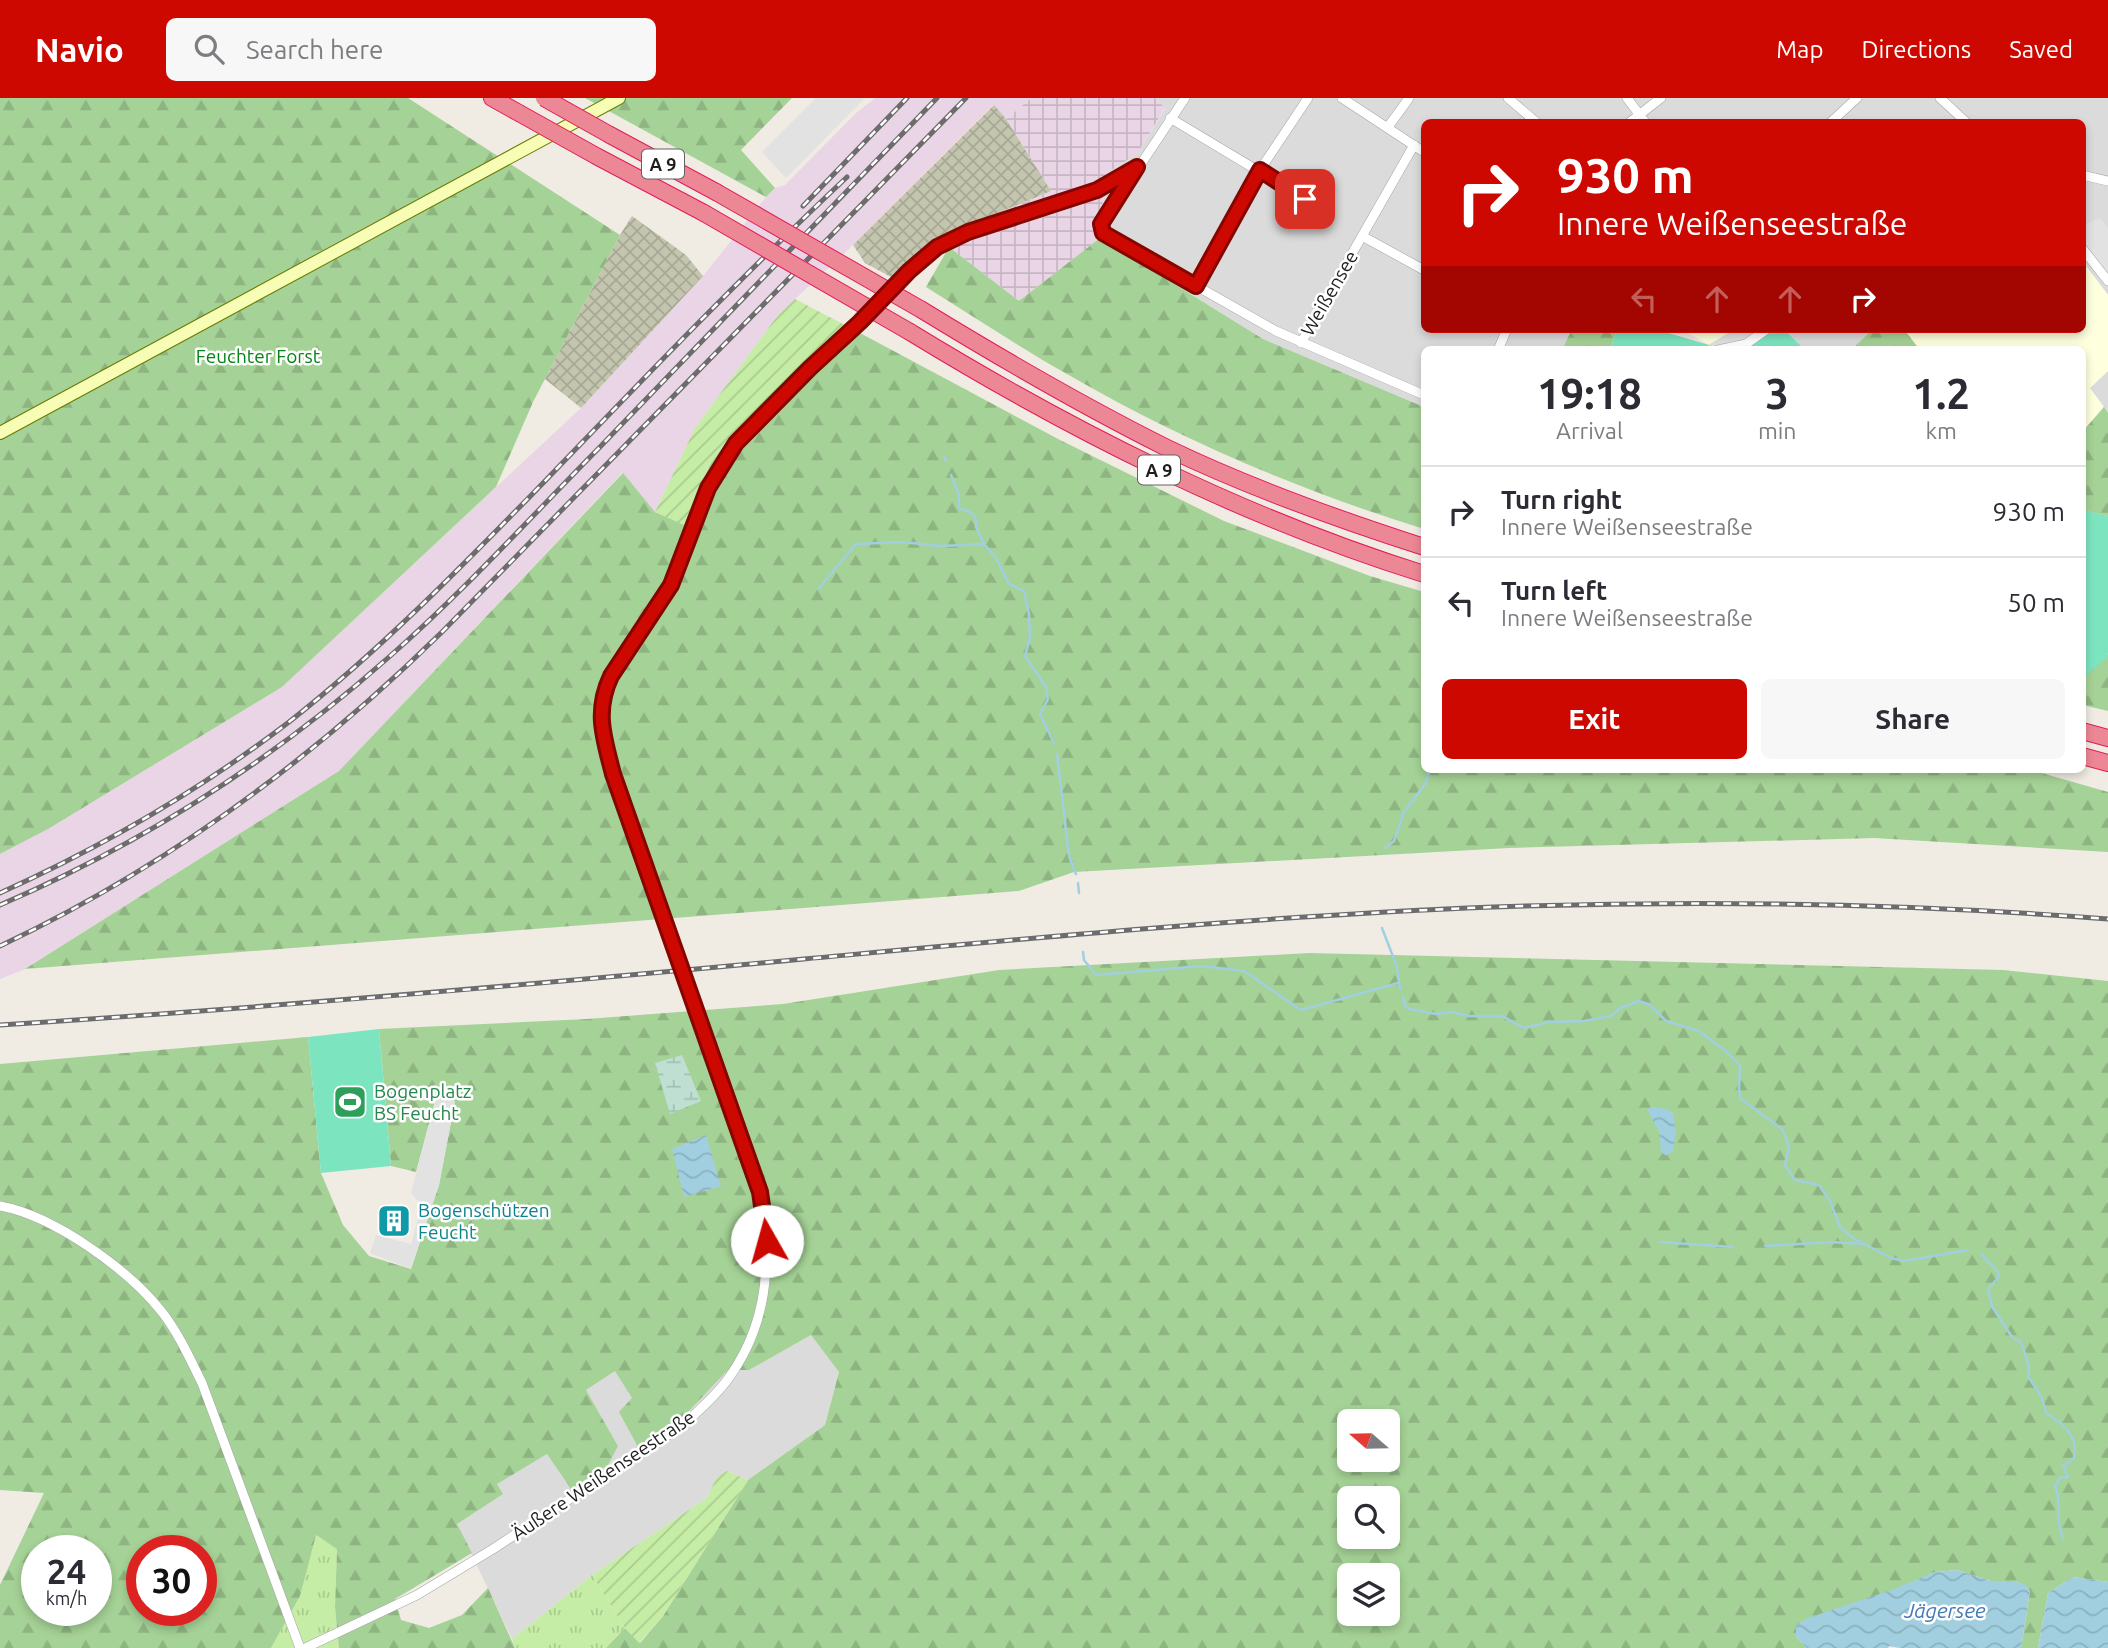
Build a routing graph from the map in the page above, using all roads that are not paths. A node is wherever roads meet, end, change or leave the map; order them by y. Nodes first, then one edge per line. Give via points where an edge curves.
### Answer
1 (492, 98) edge
2 (544, 98) edge
3 (620, 98) edge
4 (1185, 98) edge
5 (1308, 98) edge
6 (1342, 98) edge
7 (1409, 98) edge
8 (1508, 98) edge
9 (1627, 98) edge
10 (1661, 98) edge
11 (1857, 98) edge
12 (1940, 98) edge
13 (1170, 118) junction
14 (1532, 119) edge
15 (1642, 119) edge
16 (1834, 119) edge
17 (1963, 119) edge
18 (1388, 127) junction
19 (1414, 145) junction
20 (1421, 150) edge
21 (1137, 167) junction
22 (1260, 170) junction
23 (2086, 176) edge
24 (2108, 181) edge
25 (1305, 199) dead end
26 (1362, 236) junction
27 (2086, 253) edge
28 (1421, 268) edge
29 (2108, 281) edge
30 (1196, 286) junction
31 (1762, 333) edge
32 (1301, 343) junction
33 (1745, 346) edge
34 (1421, 394) edge
35 (0, 433) edge
36 (1421, 546) edge
37 (1421, 573) edge
38 (2086, 732) edge
39 (2108, 738) edge
40 (2086, 757) edge
41 (2108, 763) edge
42 (0, 1206) edge
43 (302, 1648) edge

1 - 37 highway, A 9, bridge via 704,213 1085,433 1217,496
2 - 36 highway, A 9, bridge via 1068,396 1170,449 1340,519
3 - 35 main road
4 - 13 street
5 - 22 street
6 - 18 street
7 - 18 street
8 - 14 street
9 - 15 street
10 - 15 street
11 - 16 street
12 - 17 street
13 - 21 street
13 - 22 street
18 - 19 street
19 - 20 street
19 - 26 street, Weißensee
21 - 30 street via 1101,224 1103,233
21 - 43 street, Äußere Weißenseestraße via 1097,190 968,232 937,247 810,368 736,443 712,480 671,585 604,691 600,721 613,774 760,1192 768,1260 763,1298 743,1355 728,1380 682,1426 417,1595
22 - 25 street
22 - 30 street
23 - 24 street
26 - 28 street, Weißensee
26 - 32 street, Weißensee
27 - 29 street
30 - 32 street
31 - 33 street
32 - 34 street, Weißensee
38 - 39 highway
40 - 41 highway
42 - 43 street via 47,1223 84,1244 130,1279 162,1312 202,1383

